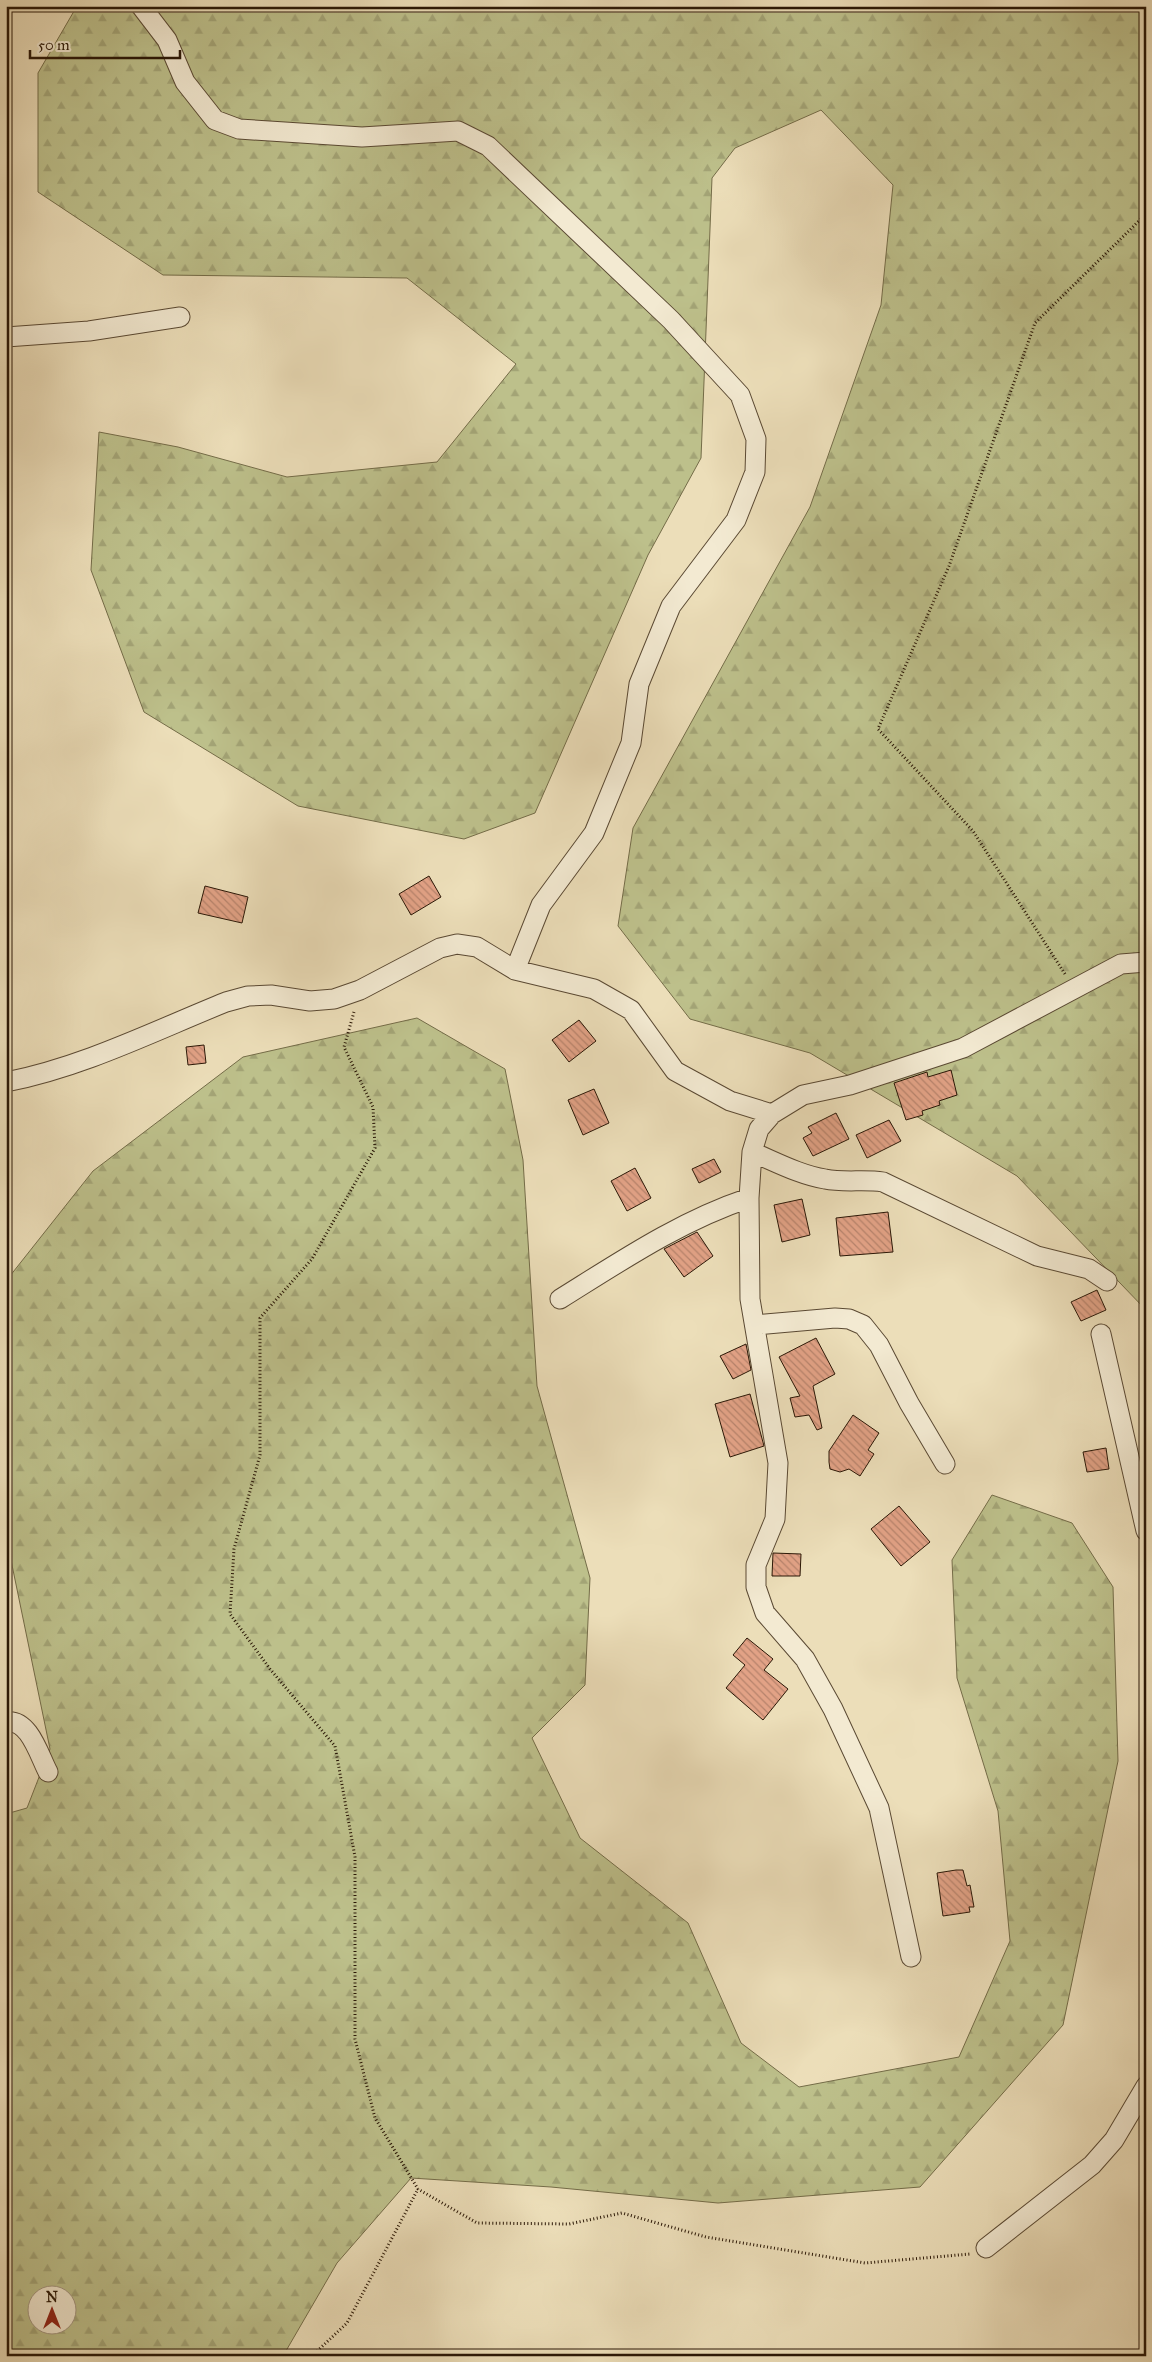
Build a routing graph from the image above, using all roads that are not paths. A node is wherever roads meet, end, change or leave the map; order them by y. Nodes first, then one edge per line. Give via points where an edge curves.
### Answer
1 (141, 6) edge
2 (180, 317) dead end
3 (6, 337) edge
4 (1146, 962) edge
5 (515, 970) junction
6 (6, 1082) edge
7 (772, 1114) junction
8 (752, 1152) junction
9 (749, 1198) junction
10 (1107, 1281) dead end
11 (560, 1300) dead end
12 (755, 1326) junction
13 (1101, 1334) dead end
14 (945, 1464) dead end
15 (1146, 1531) edge
16 (6, 1722) edge
17 (48, 1772) dead end
18 (911, 1957) dead end
19 (1146, 2086) edge
20 (986, 2248) road end

1 - 5 street via 167,40 186,82 215,120 238,129 362,137 458,131 488,146 671,320 740,395 756,439 755,472 736,520 671,606 639,684 631,743 594,833 541,905
2 - 3 street via 89,331
4 - 7 street via 1121,964 963,1048 850,1085 803,1095
5 - 6 street via 477,946 457,944 440,948 360,990 334,999 310,1001 271,995 248,996 84,1060 37,1076
5 - 7 street via 594,989 631,1010 675,1071 730,1100
7 - 8 street via 759,1130
8 - 9 street
8 - 10 street via 804,1174 826,1179 883,1182 1037,1256 1089,1268
9 - 11 street via 682,1224
9 - 12 street via 750,1299
12 - 14 street via 835,1318 863,1326 880,1345
12 - 18 street via 778,1463 775,1519 756,1565 756,1587 765,1613 805,1660 833,1709 878,1808
13 - 15 street
16 - 17 street via 16,1722 24,1727
19 - 20 street via 1114,2140 1092,2164

